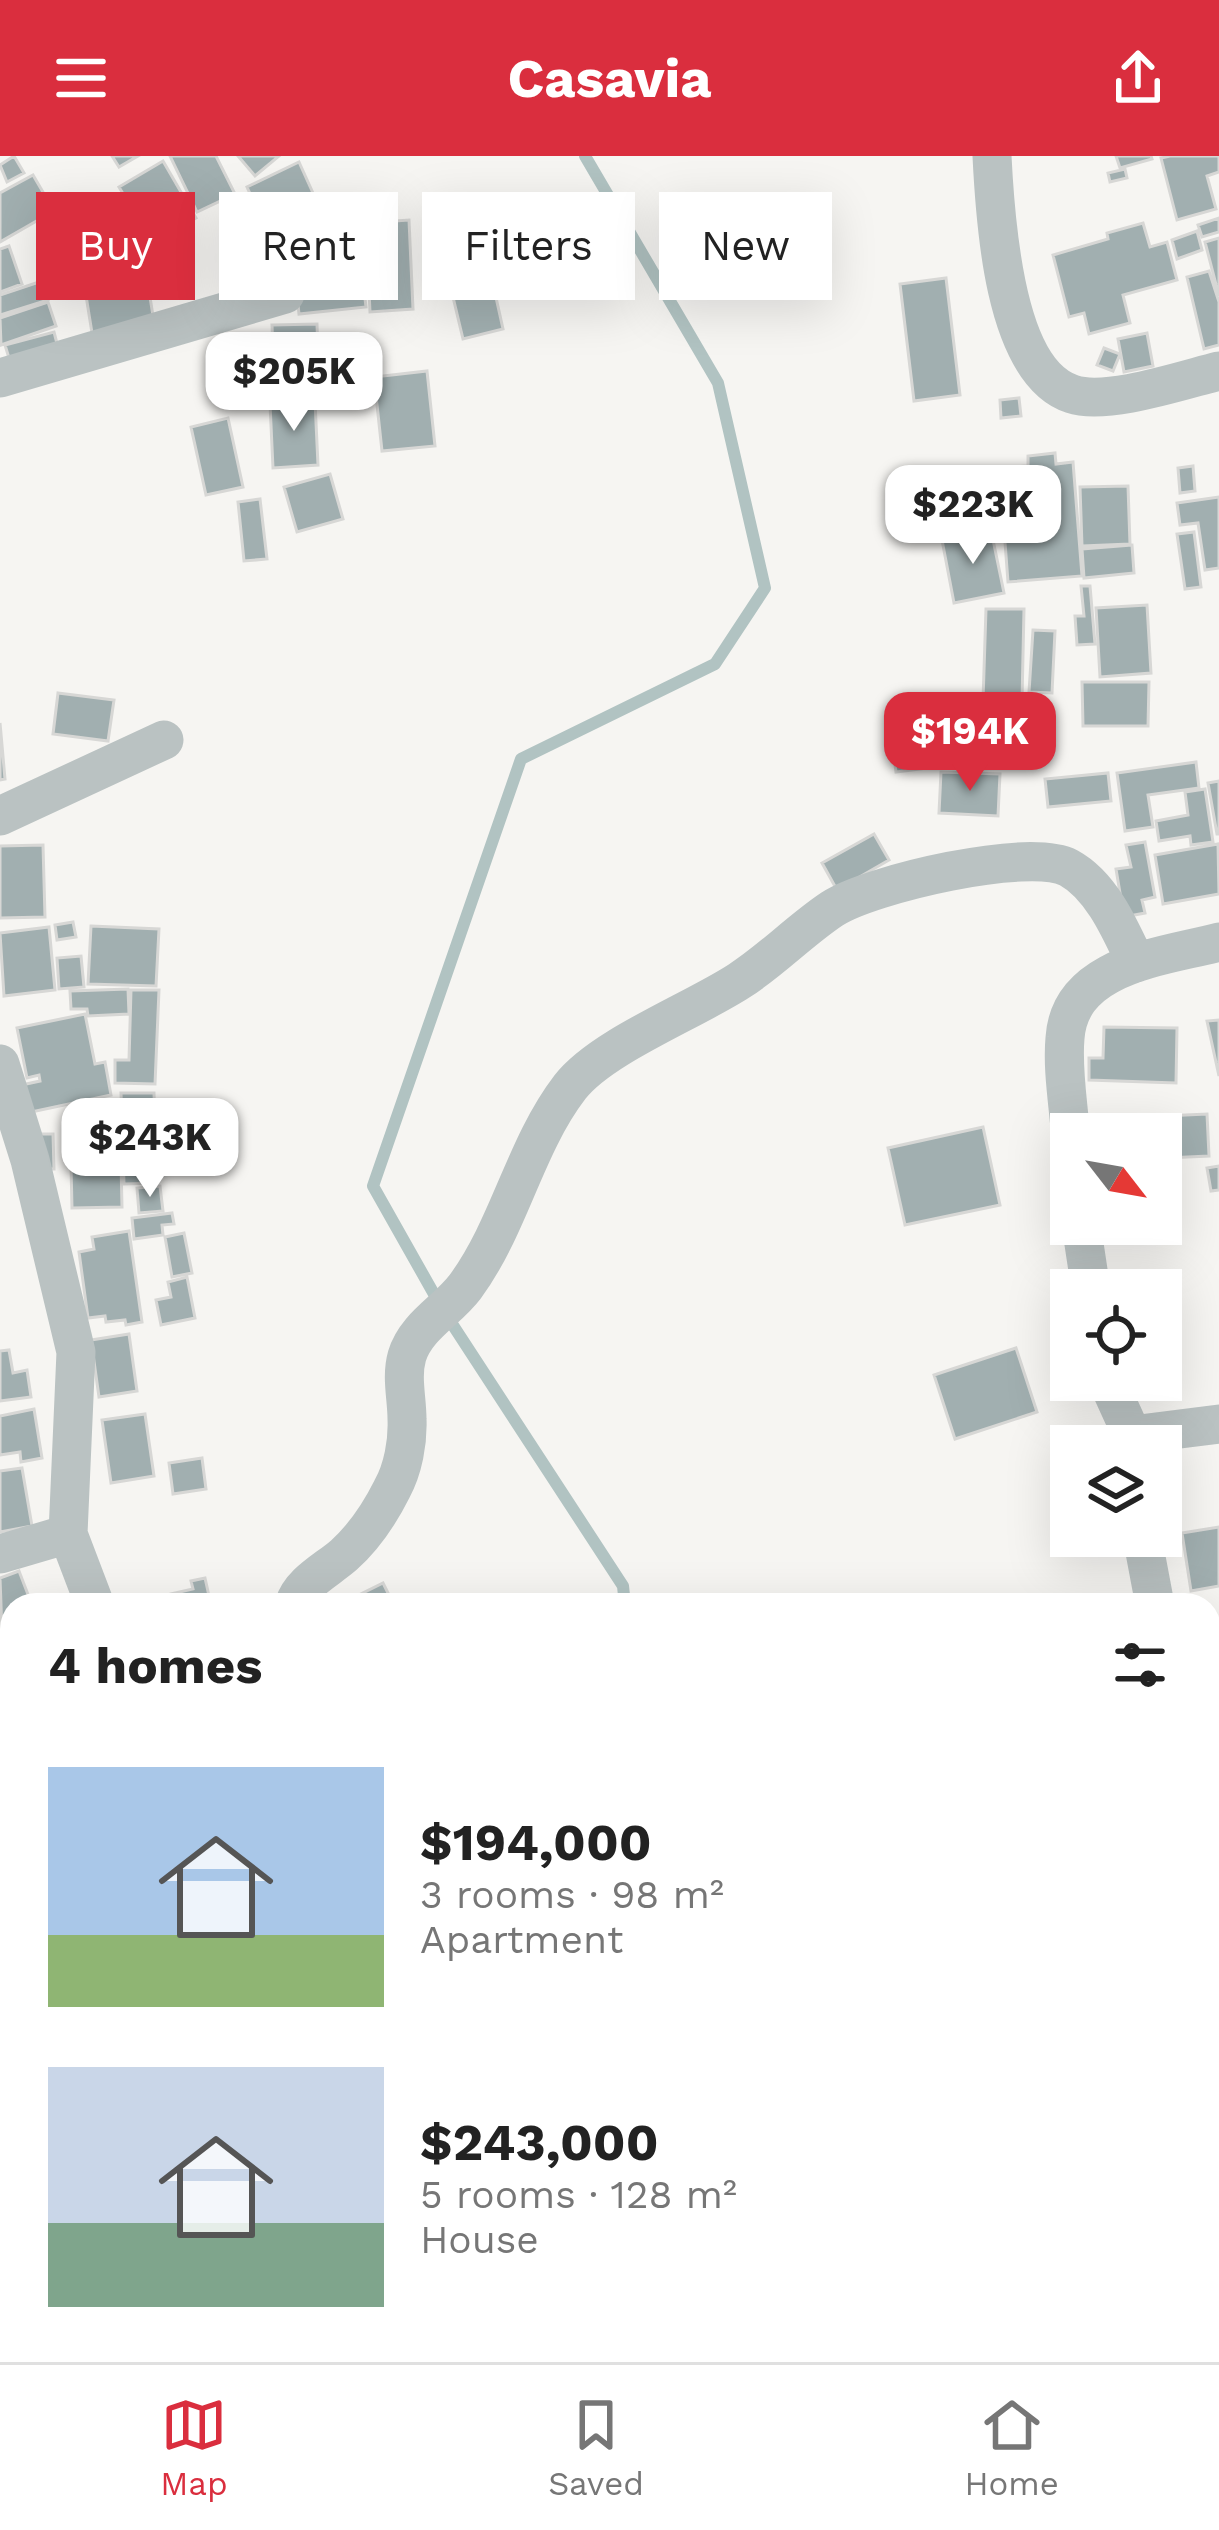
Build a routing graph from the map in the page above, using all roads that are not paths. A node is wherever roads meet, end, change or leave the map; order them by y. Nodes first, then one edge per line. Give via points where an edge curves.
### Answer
1 (992, 156) edge
2 (265, 300) edge
3 (1219, 371) edge
4 (0, 378) edge
5 (164, 740) dead end
6 (0, 816) edge
7 (1219, 942) edge
8 (1136, 963) junction
9 (0, 1064) edge
10 (1069, 1113) edge
11 (1219, 1424) edge
12 (1182, 1431) edge
13 (68, 1534) junction
14 (0, 1554) edge
15 (1146, 1557) edge
16 (90, 1593) edge
17 (300, 1593) edge
18 (1152, 1593) edge

1 - 3 street via 1006,287 1020,335 1047,378 1072,395 1104,395
2 - 4 street
5 - 6 street
7 - 8 street
8 - 10 street via 1083,991 1070,1012
8 - 17 street via 1107,910 1066,866 974,867 878,888 834,908 741,980 614,1051 573,1083 465,1287 407,1354 405,1453 394,1486 346,1553
9 - 13 street via 76,1352
11 - 12 street
13 - 14 street
13 - 16 street
15 - 18 street

